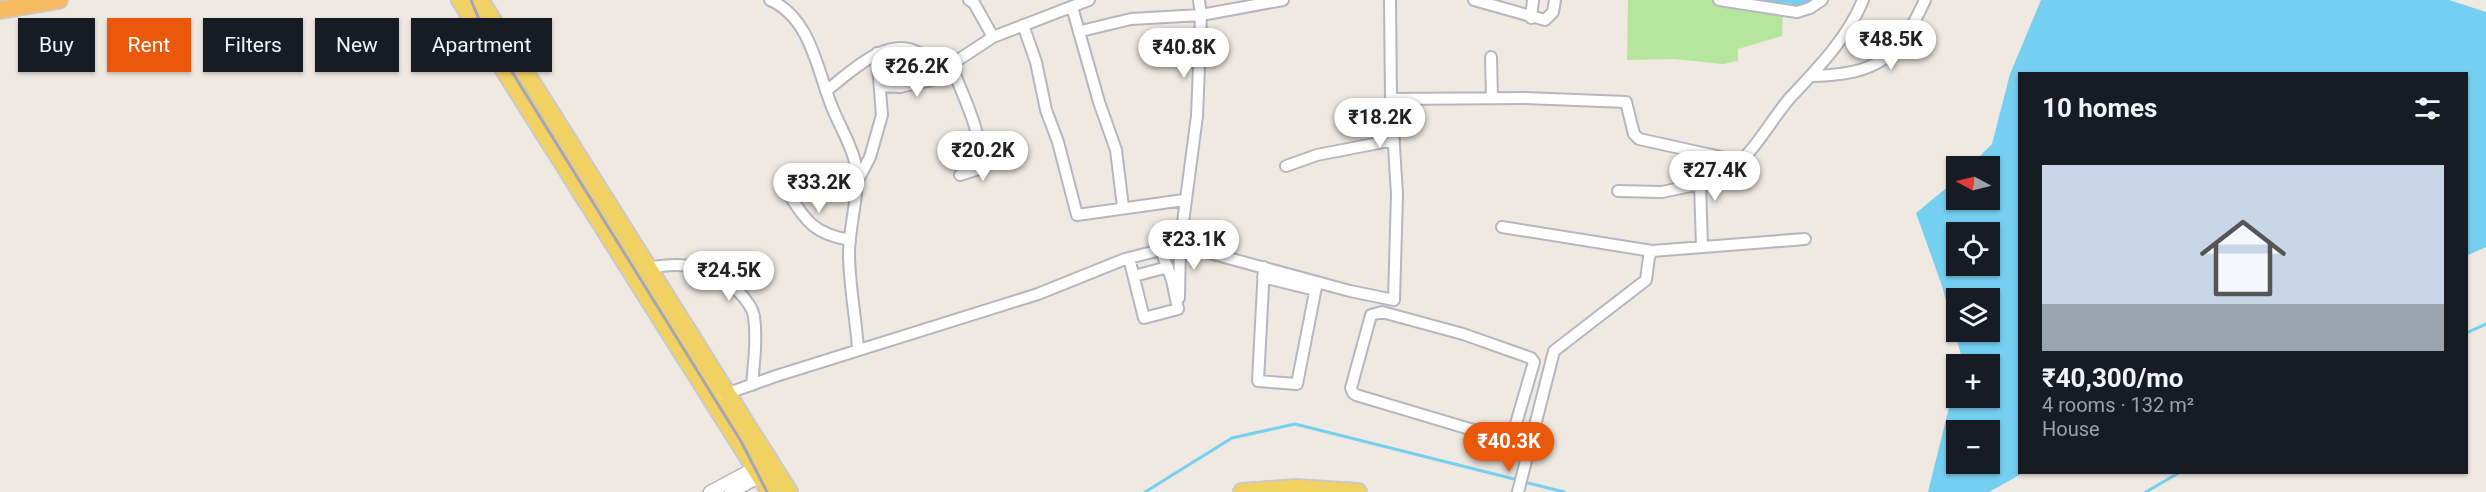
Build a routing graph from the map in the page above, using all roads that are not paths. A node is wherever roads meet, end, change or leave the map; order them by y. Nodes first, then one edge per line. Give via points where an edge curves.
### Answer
1 (59, 0) edge
2 (460, 0) edge
3 (480, 0) edge
4 (770, 0) edge
5 (969, 0) edge
6 (1089, 0) edge
7 (1199, 0) edge
8 (1283, 0) edge
9 (1390, 0) edge
10 (1474, 0) edge
11 (1533, 0) edge
12 (1556, 0) edge
13 (1719, 0) edge
14 (1822, 0) edge
15 (1863, 0) edge
16 (1925, 0) edge
17 (22, 3) edge
18 (1072, 7) junction
19 (0, 10) edge
20 (1201, 15) junction
21 (1531, 18) junction
22 (1023, 25) junction
23 (1081, 31) junction
24 (993, 37) junction
25 (877, 53) junction
26 (1491, 57) dead end
27 (954, 76) junction
28 (1814, 76) junction
29 (880, 86) junction
30 (826, 91) junction
31 (1492, 98) junction
32 (1390, 99) junction
33 (1394, 140) junction
34 (1706, 155) junction
35 (1286, 166) dead end
36 (960, 175) dead end
37 (856, 182) junction
38 (1700, 183) junction
39 (1618, 191) dead end
40 (788, 193) dead end
41 (1184, 200) junction
42 (1122, 207) junction
43 (1502, 227) dead end
44 (1805, 239) dead end
45 (850, 240) junction
46 (1179, 245) junction
47 (1702, 247) junction
48 (1161, 250) junction
49 (1652, 251) junction
50 (1129, 258) junction
51 (1168, 267) junction
52 (648, 268) junction
53 (1264, 272) junction
54 (1134, 276) junction
55 (1316, 286) junction
56 (1179, 298) dead end
57 (858, 349) junction
58 (752, 386) junction
59 (720, 398) junction
60 (1511, 441) junction
61 (1530, 447) junction
62 (758, 472) junction
63 (710, 492) edge
64 (731, 492) edge
65 (770, 492) edge
66 (789, 492) edge
67 (1242, 492) edge
68 (1358, 492) edge
69 (1518, 492) edge

1 - 17 highway
2 - 59 main road
3 - 52 main road
4 - 30 street via 789,11 808,39
5 - 24 street
6 - 18 street
7 - 20 street
8 - 20 street
9 - 32 street
10 - 21 street
11 - 21 street
12 - 21 street via 1553,12 1545,20
13 - 14 street via 1797,12
15 - 28 street
16 - 28 street via 1892,53 1849,75
17 - 19 highway
18 - 22 street
18 - 23 street
20 - 23 street via 1131,19
20 - 41 street via 1197,116
22 - 24 street
22 - 42 street via 1075,212 1077,215
23 - 42 street via 1116,150
24 - 27 street via 955,62
25 - 27 street via 904,47 922,54 939,72
25 - 29 street
25 - 30 street
26 - 31 street
27 - 29 street via 900,87
27 - 36 street via 976,133 980,160 976,170
28 - 34 street via 1789,100 1744,158
29 - 37 street via 882,115 870,157
30 - 37 street via 855,161
31 - 32 street
31 - 34 street via 1626,102 1634,134 1639,139
32 - 33 street
33 - 35 street via 1317,155
33 - 55 street via 1394,300
34 - 38 street
37 - 45 street
38 - 39 street via 1662,192
38 - 47 street
40 - 45 street via 809,224 828,237
41 - 42 street
41 - 46 street
43 - 49 street
44 - 47 street
45 - 57 street
46 - 48 street
46 - 53 street
46 - 56 street
47 - 49 street
48 - 50 street
48 - 51 street
49 - 61 street via 1646,280 1554,351
50 - 54 street
50 - 57 street via 1038,294
51 - 54 street
51 - 54 street via 1178,309 1144,318
52 - 58 street via 673,263 705,268 746,298 754,314
52 - 59 main road
53 - 55 street
53 - 55 street via 1258,381 1297,384
57 - 58 street
58 - 59 street
59 - 62 main road
59 - 66 main road
60 - 60 street via 1353,393 1351,388 1371,315 1382,312 1531,358 1534,362
60 - 61 street
61 - 69 street
62 - 63 street
62 - 64 street
62 - 65 main road
67 - 68 main road via 1296,488

